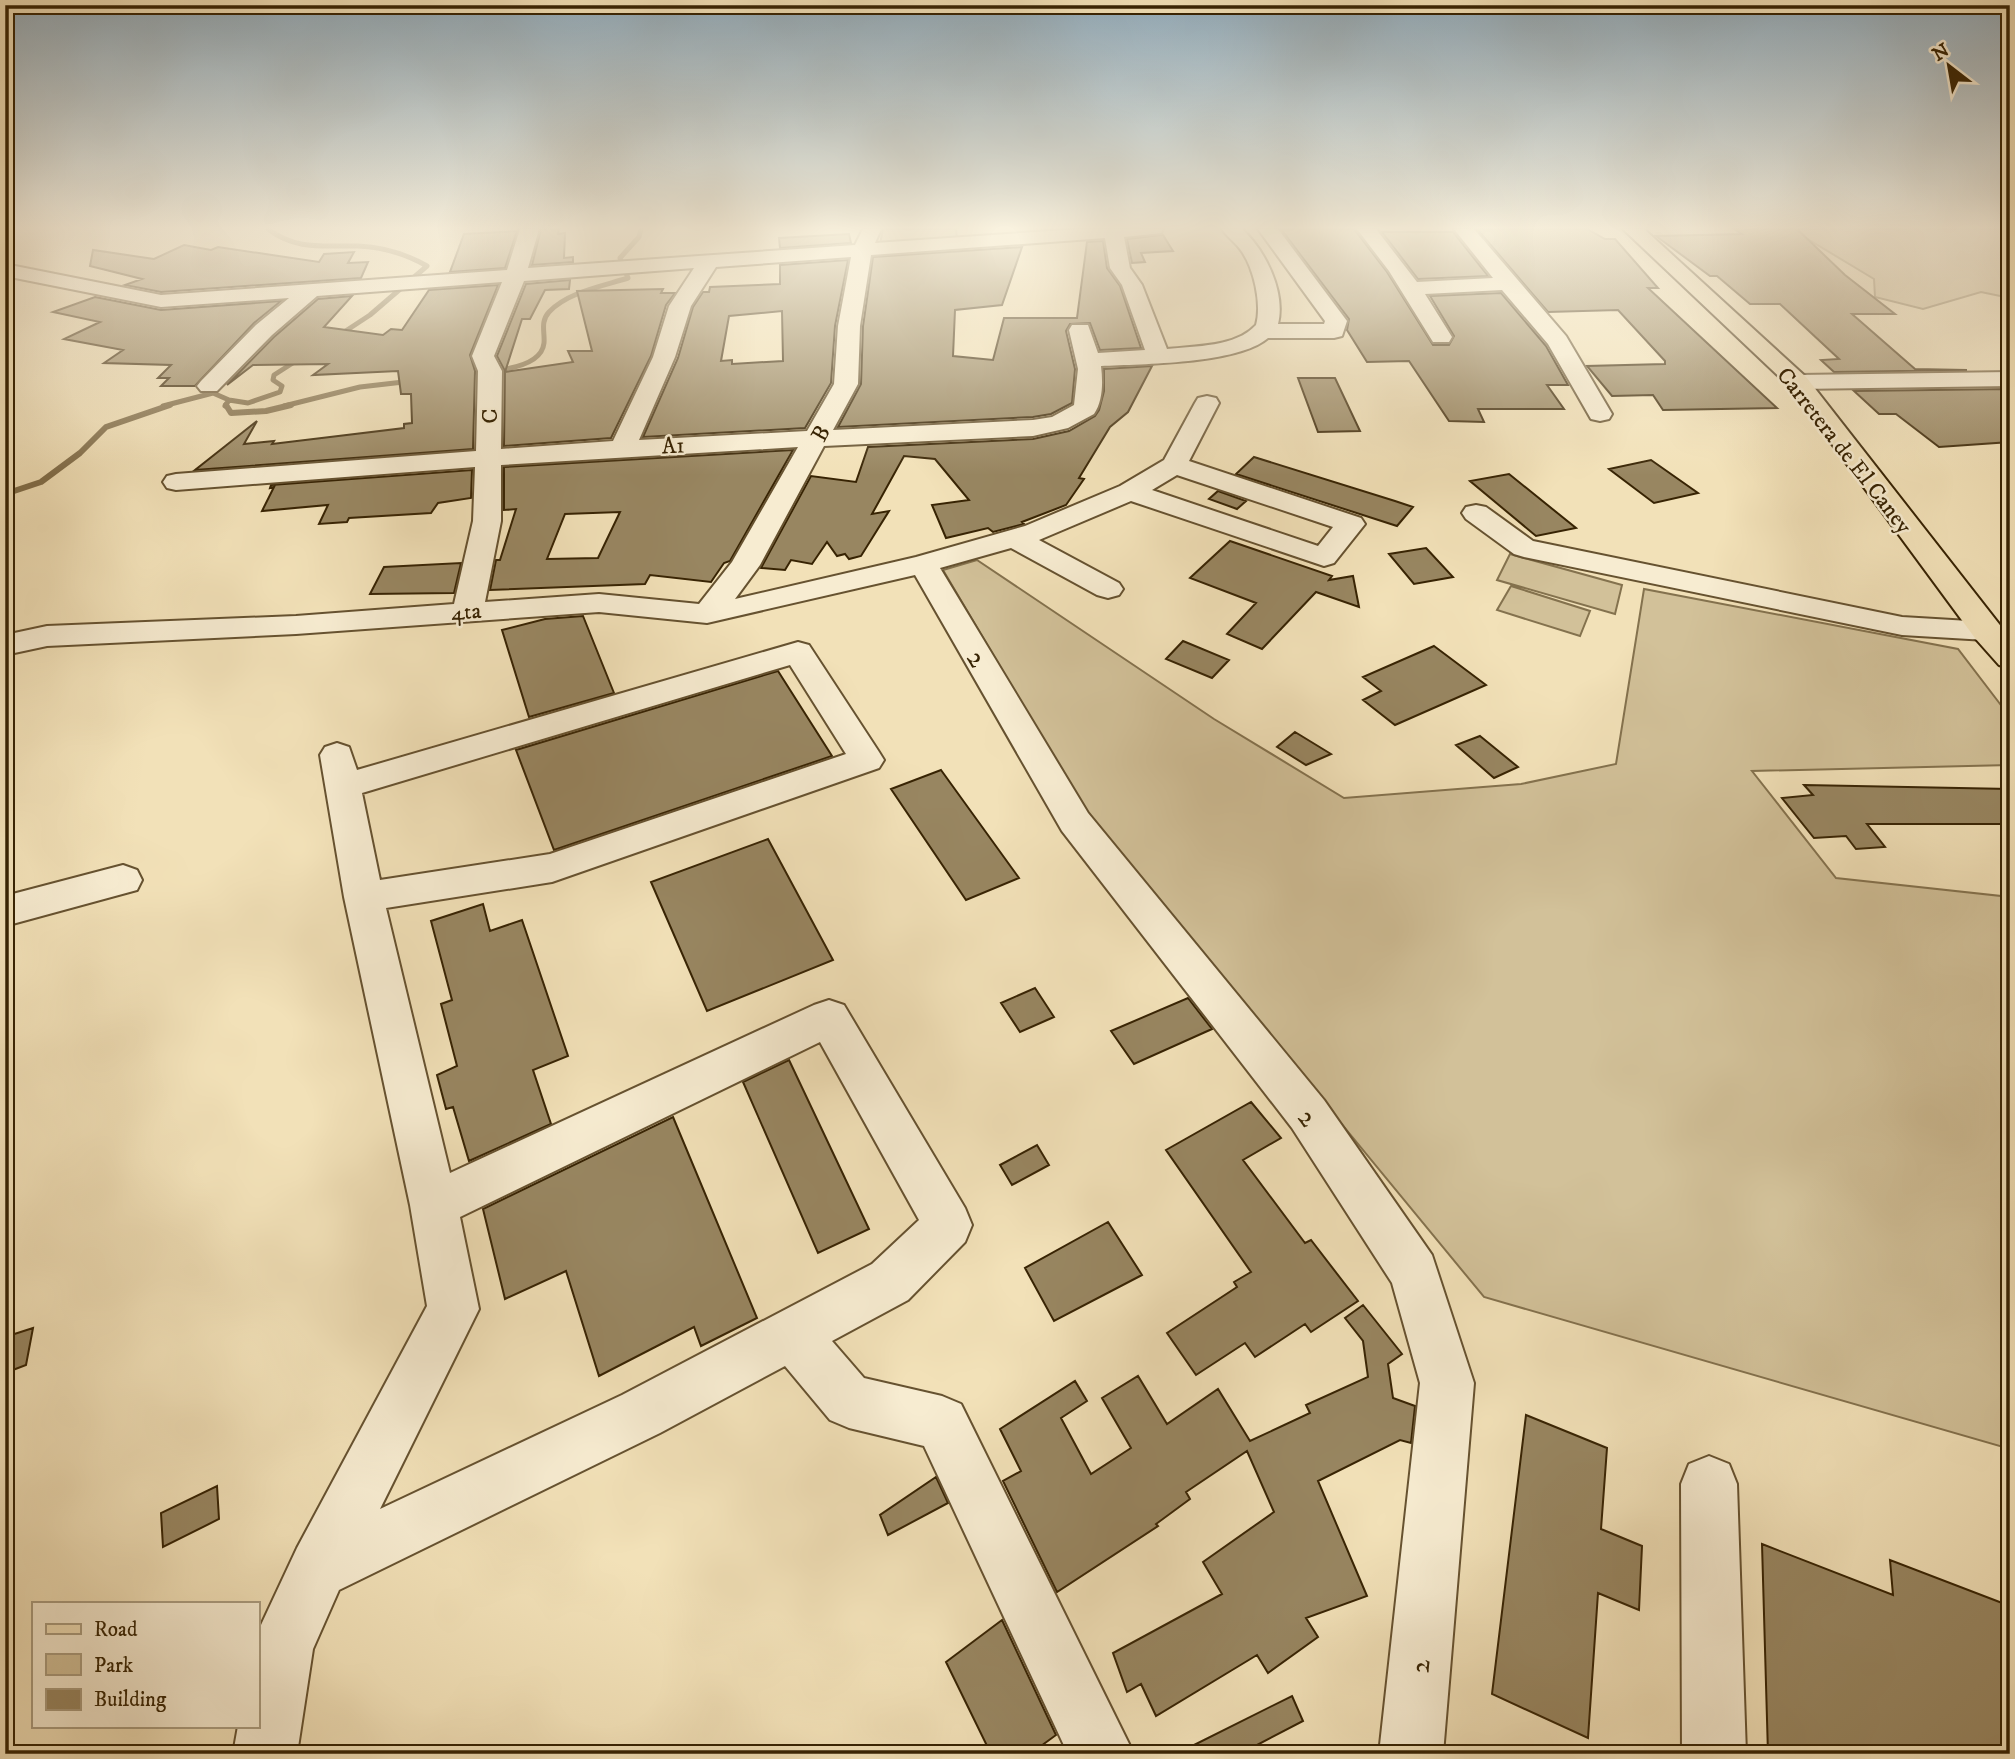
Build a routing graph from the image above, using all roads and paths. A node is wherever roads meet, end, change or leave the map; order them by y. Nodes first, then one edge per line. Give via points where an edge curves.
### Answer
1 (287, 311) edge
2 (501, 311) edge
3 (678, 311) edge
4 (852, 311) edge
5 (1142, 311) edge
6 (1269, 311) edge
7 (1329, 311) edge
8 (1426, 311) edge
9 (1532, 311) edge
10 (1722, 311) edge
11 (1080, 330) dead end
12 (1264, 331) junction
13 (1441, 337) dead end
14 (1159, 356) junction
15 (1090, 360) junction
16 (2010, 379) edge
17 (1798, 382) junction
18 (209, 386) dead end
19 (1207, 403) dead end
20 (1600, 414) dead end
21 (818, 437) junction
22 (622, 449) junction
23 (489, 457) junction
24 (1174, 466) junction
25 (176, 482) dead end
26 (1130, 492) junction
27 (1476, 513) dead end
28 (1015, 538) junction
29 (923, 564) junction
30 (1108, 589) dead end
31 (468, 611) junction
32 (707, 614) junction
33 (1986, 631) junction
34 (5, 645) edge
35 (2010, 658) edge
36 (123, 880) dead end
37 (364, 897) junction
38 (5, 911) edge
39 (434, 1205) junction
40 (792, 1334) junction
41 (1709, 1484) dead end
42 (318, 1569) junction
43 (265, 1754) edge
44 (1102, 1754) edge
45 (1411, 1754) edge
46 (1714, 1754) edge

1 - 18 street
2 - 23 street, C via 483,356 490,371
3 - 22 street via 664,357
4 - 21 street, B via 846,384
5 - 14 street
6 - 12 street
7 - 12 street via 1336,321 1334,331
8 - 13 street
9 - 20 street via 1558,341
10 - 17 main road, Carretera de El Caney
11 - 15 street, A1
12 - 14 street via 1254,340 1226,349
14 - 15 street
15 - 21 street, A1 via 1091,385 1085,409 1059,423
16 - 17 street
17 - 33 main road, Carretera de El Caney
19 - 24 street
21 - 22 street, A1
21 - 32 street, B via 745,565
22 - 23 street, A1
23 - 25 street, A1
23 - 31 street, C via 487,521
24 - 26 street, 4ta
24 - 26 street via 1352,524 1324,557
26 - 28 street, 4ta
27 - 33 street via 1524,548 1902,626
28 - 29 street, 4ta
28 - 30 street
29 - 32 street, 4ta
29 - 45 street, 2 via 1075,822 1308,1114 1414,1272 1447,1382
31 - 32 street, 4ta via 599,603
31 - 34 street, 4ta via 296,625 47,636
33 - 35 main road, Carretera de El Caney
36 - 38 street
37 - 37 street via 340,771 798,652 867,760 552,868
37 - 39 street
39 - 40 street via 829,1018 947,1225 890,1282
39 - 42 street via 453,1309
40 - 42 street via 641,1414
40 - 44 street via 849,1401 942,1423
41 - 46 street
42 - 43 street via 283,1647

